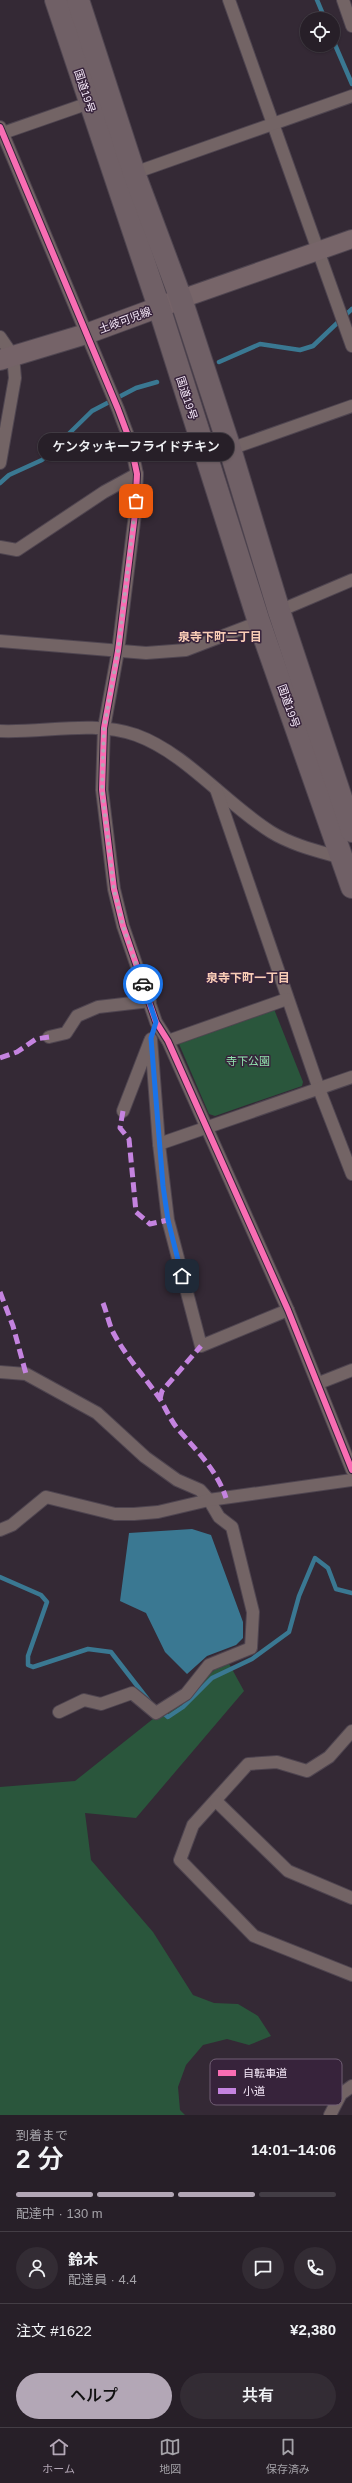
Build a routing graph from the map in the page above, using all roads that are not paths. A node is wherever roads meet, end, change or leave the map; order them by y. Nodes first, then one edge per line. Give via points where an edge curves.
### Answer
1 (56, 0) edge
2 (78, 0) edge
3 (229, 0) edge
4 (343, 0) edge
5 (352, 26) edge
6 (352, 96) edge
7 (89, 103) junction
8 (274, 123) junction
9 (1, 131) edge
10 (134, 173) junction
11 (352, 239) edge
12 (319, 250) junction
13 (181, 299) junction
14 (159, 307) junction
15 (86, 334) junction
16 (0, 337) edge
17 (352, 346) edge
18 (7, 358) edge
19 (352, 406) edge
20 (230, 449) junction
21 (0, 463) edge
22 (137, 474) junction
23 (0, 547) edge
24 (352, 580) edge
25 (278, 611) junction
26 (259, 622) junction
27 (0, 641) edge
28 (118, 651) junction
29 (104, 728) junction
30 (0, 731) edge
31 (216, 789) junction
32 (352, 831) edge
33 (347, 860) edge
34 (352, 887) edge
35 (287, 999) junction
36 (150, 1001) junction
37 (156, 1022) junction
38 (49, 1037) dead end
39 (151, 1038) junction
40 (168, 1041) junction
41 (352, 1077) edge
42 (319, 1090) junction
43 (123, 1111) dead end
44 (208, 1127) junction
45 (158, 1144) junction
46 (352, 1174) edge
47 (288, 1310) junction
48 (352, 1370) edge
49 (0, 1372) edge
50 (319, 1383) junction
51 (352, 1470) edge
52 (352, 1480) edge
53 (209, 1500) junction
54 (0, 1530) edge
55 (59, 1712) dead end
56 (352, 1731) edge
57 (216, 1801) junction
58 (352, 1898) edge
59 (352, 1976) edge
60 (352, 2086) edge
61 (342, 2093) edge
62 (335, 2105) edge
63 (330, 2115) edge

1 - 7 highway, 国道19号
2 - 10 highway, 国道19号
3 - 8 street
4 - 5 street
6 - 8 street
7 - 9 street
7 - 14 highway, 国道19号
8 - 10 street
8 - 12 street
9 - 15 street
10 - 13 highway, 国道19号
11 - 12 street
12 - 13 street
12 - 17 street
13 - 14 main road, 土岐可児線
13 - 20 highway, 国道19号
14 - 15 main road, 土岐可児線
14 - 26 highway, 国道19号
15 - 18 main road, 土岐可児線
15 - 22 street via 130,441
16 - 18 street
18 - 21 street via 15,378
19 - 20 street
20 - 25 highway, 国道19号
22 - 23 street via 104,492 17,550
22 - 28 street via 135,514
24 - 25 street
25 - 32 highway, 国道19号
26 - 28 street via 186,650 146,653
26 - 33 highway, 国道19号
27 - 28 street
28 - 29 street
29 - 30 street
29 - 31 street via 136,735 168,752
29 - 36 street via 102,790 114,890 123,926
31 - 33 street via 271,832 298,845
31 - 35 street
33 - 34 highway, 国道19号
35 - 40 street
35 - 42 street
36 - 37 street
36 - 38 street via 98,1007 77,1016 66,1033
37 - 39 street
37 - 40 street
39 - 43 street
39 - 45 street
40 - 44 street
41 - 42 street
42 - 44 street
42 - 46 street
44 - 45 street
44 - 47 street
45 - 47 street via 168,1220 201,1346
47 - 50 street
48 - 50 street
49 - 53 street via 26,1374 97,1413 145,1457 177,1480 200,1490
50 - 51 street
52 - 53 street
53 - 54 street via 158,1512 115,1514 46,1497 12,1525
53 - 55 street via 219,1517 232,1526 253,1612 251,1648 209,1665 186,1694 161,1711 132,1692 101,1704 84,1700
56 - 57 street via 329,1757 307,1771 277,1762 248,1764
57 - 58 street via 288,1871
57 - 59 street via 193,1826 180,1860 254,1936
60 - 61 street
62 - 63 street

